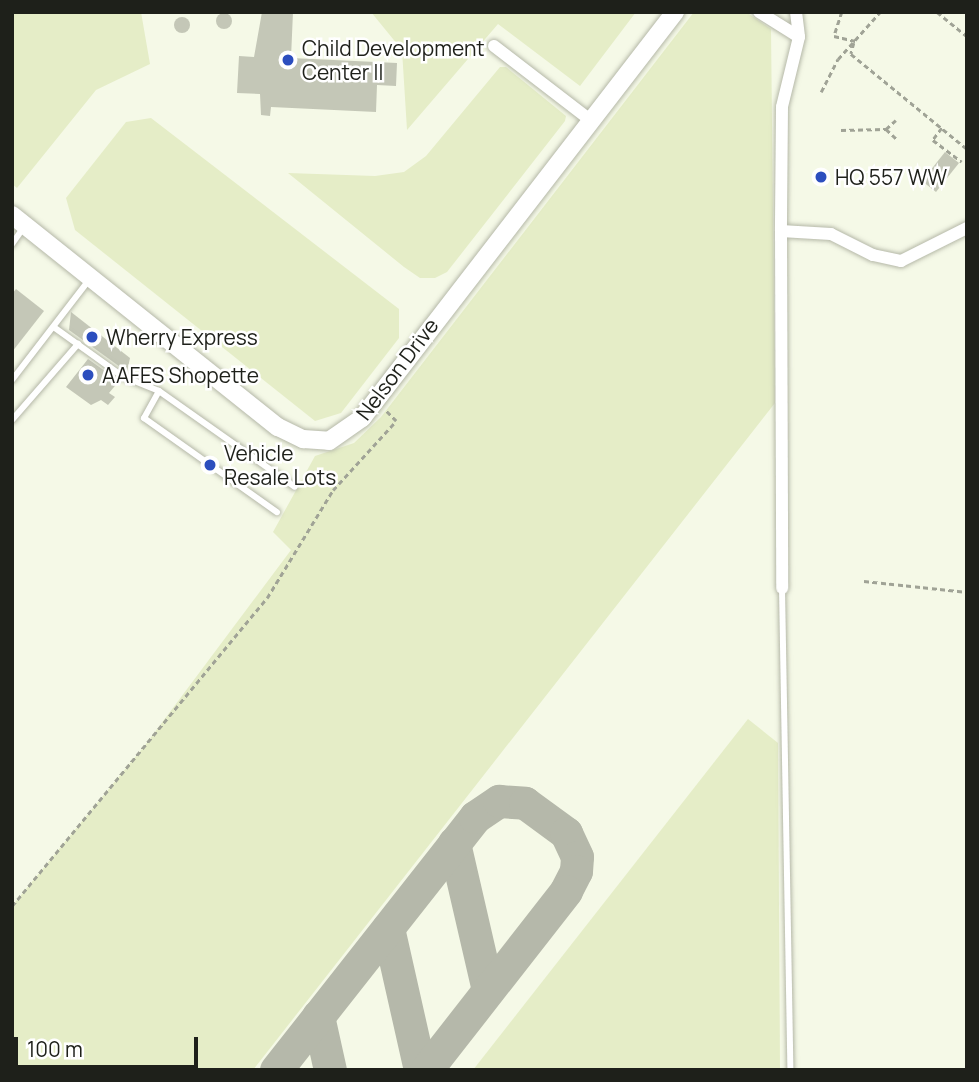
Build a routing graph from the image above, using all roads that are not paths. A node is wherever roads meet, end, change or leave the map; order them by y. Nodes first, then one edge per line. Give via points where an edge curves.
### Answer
1 (675, 12) edge
2 (759, 12) edge
3 (796, 12) edge
4 (799, 37) junction
5 (494, 46) dead end
6 (590, 120) junction
7 (19, 221) edge
8 (967, 228) edge
9 (781, 231) junction
10 (12, 244) edge
11 (91, 278) junction
12 (55, 328) junction
13 (78, 344) junction
14 (12, 380) edge
15 (159, 391) junction
16 (12, 420) edge
17 (295, 486) dead end
18 (277, 512) dead end
19 (782, 588) joint
20 (790, 1070) edge

1 - 6 street, Nelson Drive
2 - 4 street
3 - 4 street
4 - 9 street via 782,107
5 - 6 street
6 - 11 street, Nelson Drive via 375,400 341,436 314,441 289,433
7 - 10 lane
7 - 11 street, Nelson Drive
8 - 9 street via 901,261 880,257 831,233
9 - 19 street
11 - 12 lane
12 - 13 lane
12 - 14 lane
13 - 15 lane via 122,376
13 - 16 lane
15 - 17 lane
15 - 18 lane via 144,418
19 - 20 lane

